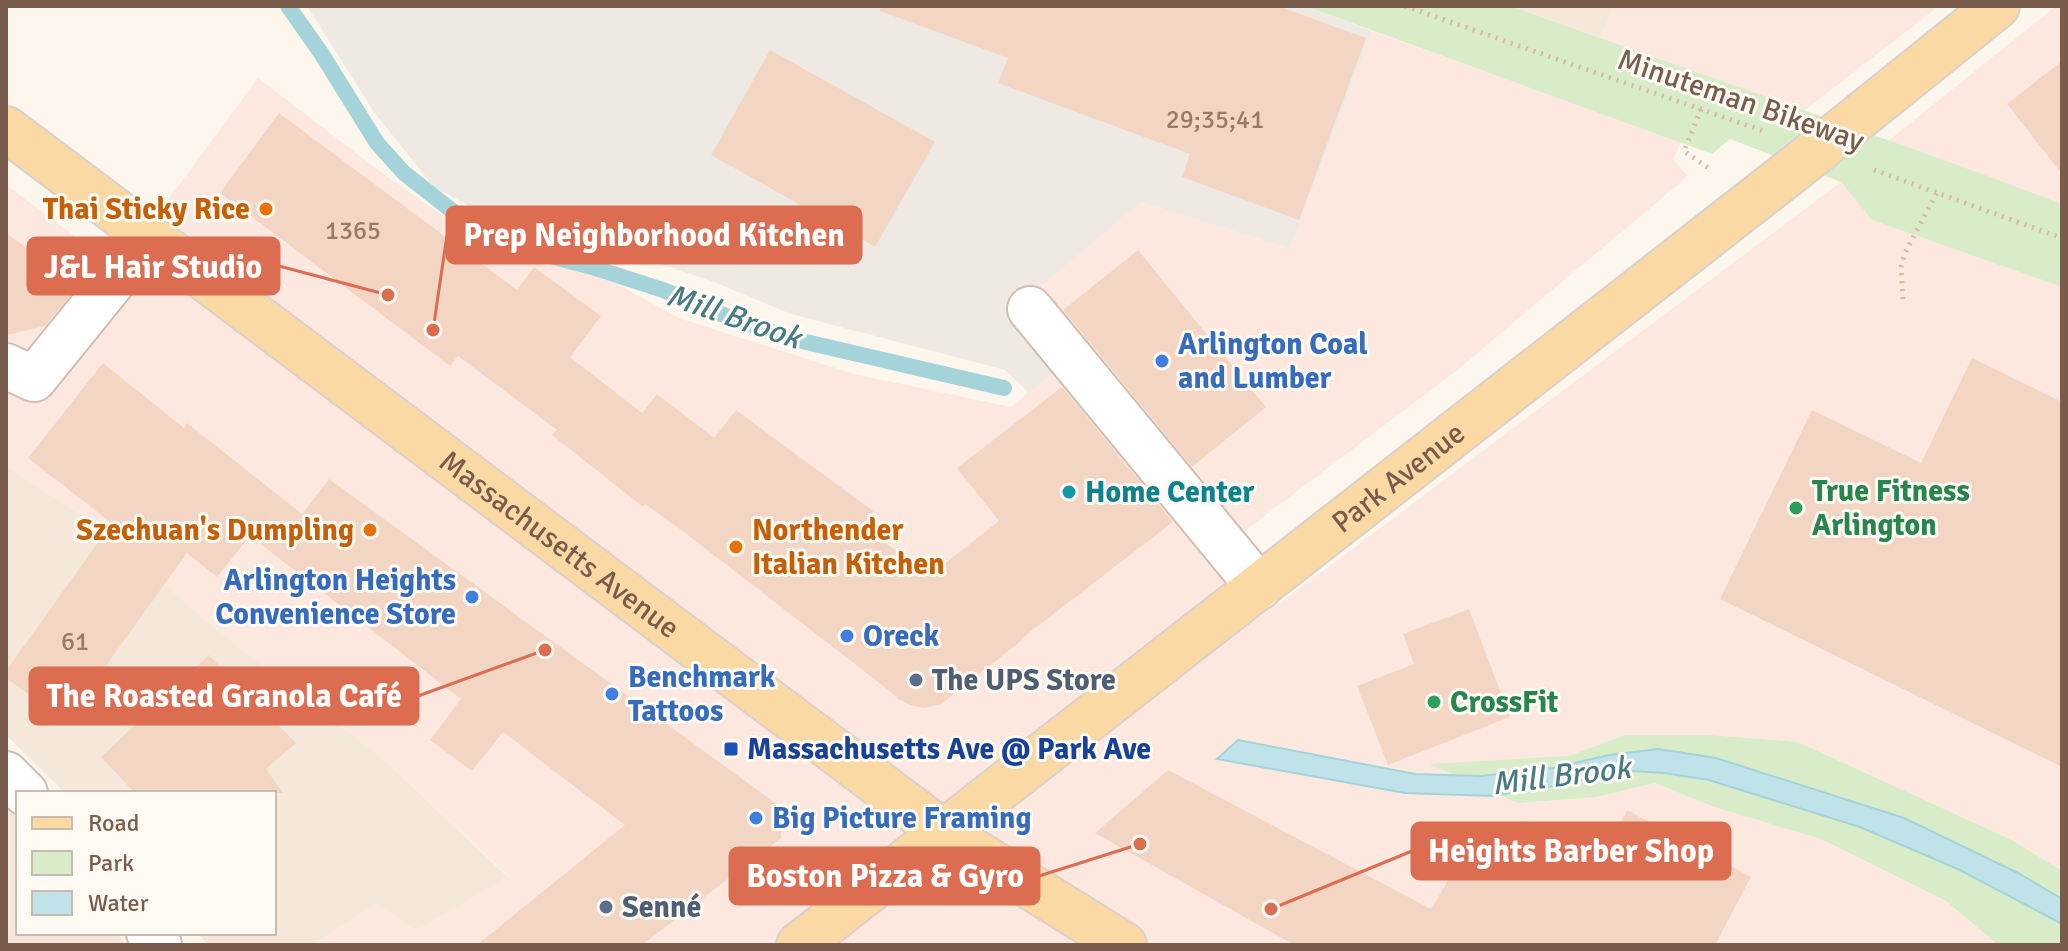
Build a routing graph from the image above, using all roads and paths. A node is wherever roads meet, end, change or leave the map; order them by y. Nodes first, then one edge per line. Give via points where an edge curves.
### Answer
1 (1405, 6) edge
2 (1997, 6) edge
3 (1701, 109) junction
4 (6, 129) edge
5 (1784, 152) junction
6 (1863, 166) dead end
7 (1712, 171) dead end
8 (1937, 192) junction
9 (149, 237) junction
10 (2062, 238) edge
11 (1903, 299) dead end
12 (1030, 309) dead end
13 (6, 366) edge
14 (1259, 587) junction
15 (6, 774) edge
16 (23, 791) edge
17 (944, 833) junction
18 (799, 945) edge
19 (1124, 945) edge

1 - 3 path, Minuteman Bikeway
2 - 5 main road, Park Avenue, bridge via 1864,113
3 - 5 path, Minuteman Bikeway
3 - 7 path via 1684,151
4 - 9 main road, Massachusetts Avenue
5 - 14 main road, Park Avenue
6 - 8 path, Minuteman Bikeway
8 - 10 path, Minuteman Bikeway
8 - 11 path via 1905,253
9 - 13 street via 34,379
9 - 17 main road, Massachusetts Avenue
12 - 14 street
14 - 17 main road, Park Avenue
15 - 16 street
17 - 18 main road, Park Avenue
17 - 19 main road, Massachusetts Avenue

